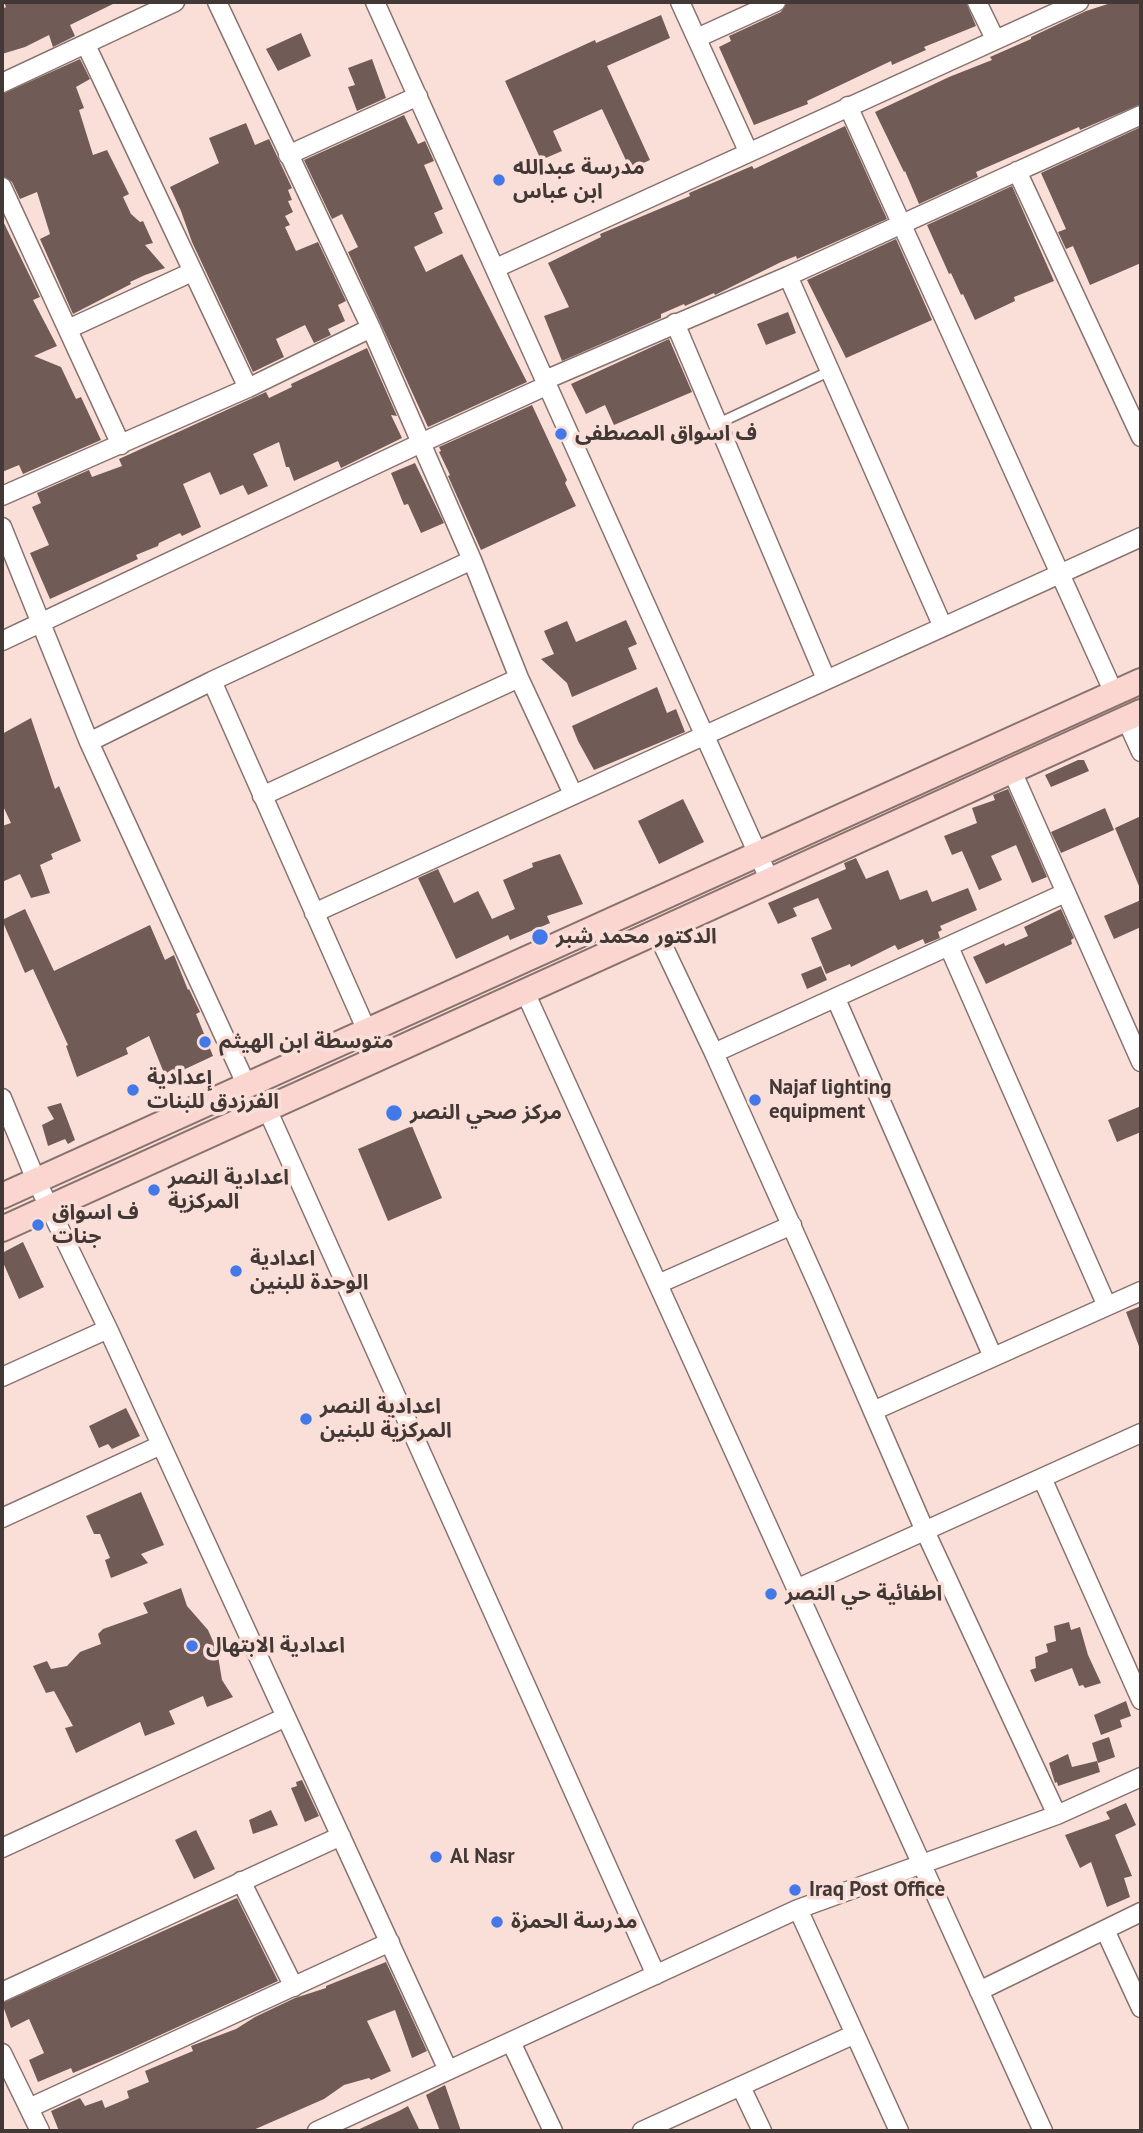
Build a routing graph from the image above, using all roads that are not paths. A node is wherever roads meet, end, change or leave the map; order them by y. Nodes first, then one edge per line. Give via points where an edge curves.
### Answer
1 (175, 2) edge
2 (217, 2) edge
3 (375, 2) edge
4 (680, 2) edge
5 (776, 2) edge
6 (977, 2) edge
7 (1079, 2) edge
8 (697, 38) junction
9 (995, 39) junction
10 (86, 45) junction
11 (2, 83) edge
12 (418, 96) junction
13 (848, 106) junction
14 (1139, 121) edge
15 (748, 151) junction
16 (288, 155) junction
17 (1017, 171) junction
18 (2, 187) edge
19 (902, 224) junction
20 (496, 268) junction
21 (192, 272) junction
22 (788, 276) junction
23 (675, 323) junction
24 (371, 328) junction
25 (68, 329) junction
26 (830, 371) junction
27 (547, 383) junction
28 (248, 388) junction
29 (1137, 418) edge
30 (717, 424) junction
31 (1141, 437) edge
32 (421, 443) junction
33 (121, 444) junction
34 (2, 496) edge
35 (2, 527) edge
36 (1141, 537) edge
37 (472, 560) junction
38 (1060, 575) junction
39 (42, 622) junction
40 (943, 627) junction
41 (2, 641) edge
42 (519, 678) junction
43 (826, 679) junction
44 (212, 681) junction
45 (1141, 681) edge
46 (1114, 693) junction
47 (1134, 716) edge
48 (703, 735) junction
49 (89, 742) junction
50 (1141, 752) edge
51 (1012, 771) junction
52 (573, 794) junction
53 (262, 796) junction
54 (785, 843) junction
55 (758, 855) junction
56 (794, 871) junction
57 (717, 874) junction
58 (770, 881) junction
59 (1065, 893) junction
60 (732, 899) junction
61 (314, 913) junction
62 (657, 933) junction
63 (949, 947) junction
64 (525, 992) junction
65 (835, 999) junction
66 (367, 1031) junction
67 (714, 1053) junction
68 (1141, 1062) edge
69 (247, 1086) junction
70 (2, 1098) edge
71 (267, 1109) junction
72 (77, 1162) junction
73 (36, 1180) junction
74 (88, 1189) junction
75 (2, 1196) edge
76 (50, 1207) junction
77 (792, 1225) junction
78 (8, 1226) edge
79 (658, 1284) junction
80 (1141, 1291) edge
81 (1107, 1306) junction
82 (108, 1329) junction
83 (993, 1357) junction
84 (2, 1377) edge
85 (873, 1411) junction
86 (1141, 1433) edge
87 (161, 1446) junction
88 (1042, 1478) junction
89 (2, 1518) edge
90 (925, 1531) junction
91 (796, 1589) junction
92 (1141, 1700) edge
93 (286, 1717) junction
94 (1141, 1777) edge
95 (1057, 1815) junction
96 (341, 1836) junction
97 (2, 1848) edge
98 (921, 1863) junction
99 (241, 1881) junction
100 (798, 1909) junction
101 (1141, 1912) edge
102 (1105, 1930) junction
103 (390, 1942) junction
104 (656, 1975) junction
105 (294, 1987) junction
106 (979, 1991) junction
107 (2, 1992) edge
108 (1141, 2008) edge
109 (855, 2034) junction
110 (511, 2042) junction
111 (2, 2053) edge
112 (449, 2070) junction
113 (741, 2087) junction
114 (29, 2108) junction
115 (40, 2131) edge
116 (317, 2131) edge
117 (553, 2131) edge
118 (642, 2131) edge
119 (762, 2131) edge
120 (899, 2131) edge
121 (1043, 2131) edge

1 - 10 street
2 - 16 street
3 - 12 street
4 - 8 street
5 - 8 street
6 - 9 street
7 - 9 street
8 - 15 street
9 - 13 street
10 - 11 street
10 - 21 street
12 - 16 street
12 - 20 street
13 - 15 street
13 - 19 street
14 - 17 street
15 - 20 street
16 - 24 street
17 - 19 street
17 - 29 street
18 - 25 street
19 - 22 street
19 - 38 street
20 - 27 street
21 - 25 street
21 - 28 street
22 - 23 street
22 - 26 street
23 - 27 street
23 - 30 street
24 - 28 street
24 - 32 street
25 - 33 street
26 - 30 lane
26 - 40 street
27 - 32 street
27 - 48 street
28 - 33 street
29 - 31 street
30 - 43 street
32 - 37 street
32 - 39 street
33 - 34 street
35 - 39 street
36 - 38 street
37 - 42 street
37 - 44 street
38 - 40 street
38 - 46 street
39 - 41 street
39 - 49 street
40 - 43 street
42 - 52 street
42 - 53 street
43 - 48 street
44 - 49 street
44 - 53 street
45 - 46 street
46 - 54 street
47 - 50 street
47 - 51 street
48 - 52 street
48 - 55 street
49 - 69 street
51 - 56 street
51 - 59 street
52 - 61 street
53 - 61 street
54 - 55 street
54 - 56 street via 782,860
55 - 57 street
55 - 58 street
56 - 58 street
57 - 60 street via 731,882
57 - 66 street
58 - 60 street
59 - 63 street
59 - 68 street
60 - 62 street
61 - 66 street
62 - 64 street
62 - 67 street
63 - 65 street
63 - 81 street
64 - 71 street
64 - 79 street
65 - 67 street
65 - 83 street
66 - 69 street
67 - 77 street
69 - 72 street
70 - 73 street
71 - 74 street
71 - 104 street
72 - 73 street
72 - 74 street via 75,1179
73 - 75 street
73 - 76 street
74 - 76 street
75 - 78 street via 17,1213
76 - 78 street
76 - 82 street
77 - 79 street
77 - 85 street
79 - 91 street
80 - 81 street
81 - 83 street
82 - 84 street
82 - 87 street
83 - 85 street
85 - 90 street
86 - 88 street
87 - 89 street
87 - 93 street
88 - 90 street
88 - 92 street
90 - 91 street
90 - 95 street
91 - 98 street
93 - 96 street
93 - 97 street
94 - 95 street
95 - 98 street
96 - 99 street
96 - 103 street
98 - 100 street
98 - 106 street
99 - 105 street
99 - 107 street
100 - 104 street
100 - 109 street
101 - 102 street
102 - 106 street
102 - 108 street
103 - 105 street
103 - 112 street
104 - 110 street
105 - 114 street
106 - 121 street
109 - 113 street
109 - 120 street
110 - 112 street
110 - 117 street
111 - 114 street
112 - 116 street
113 - 118 street
113 - 119 street
114 - 115 street

